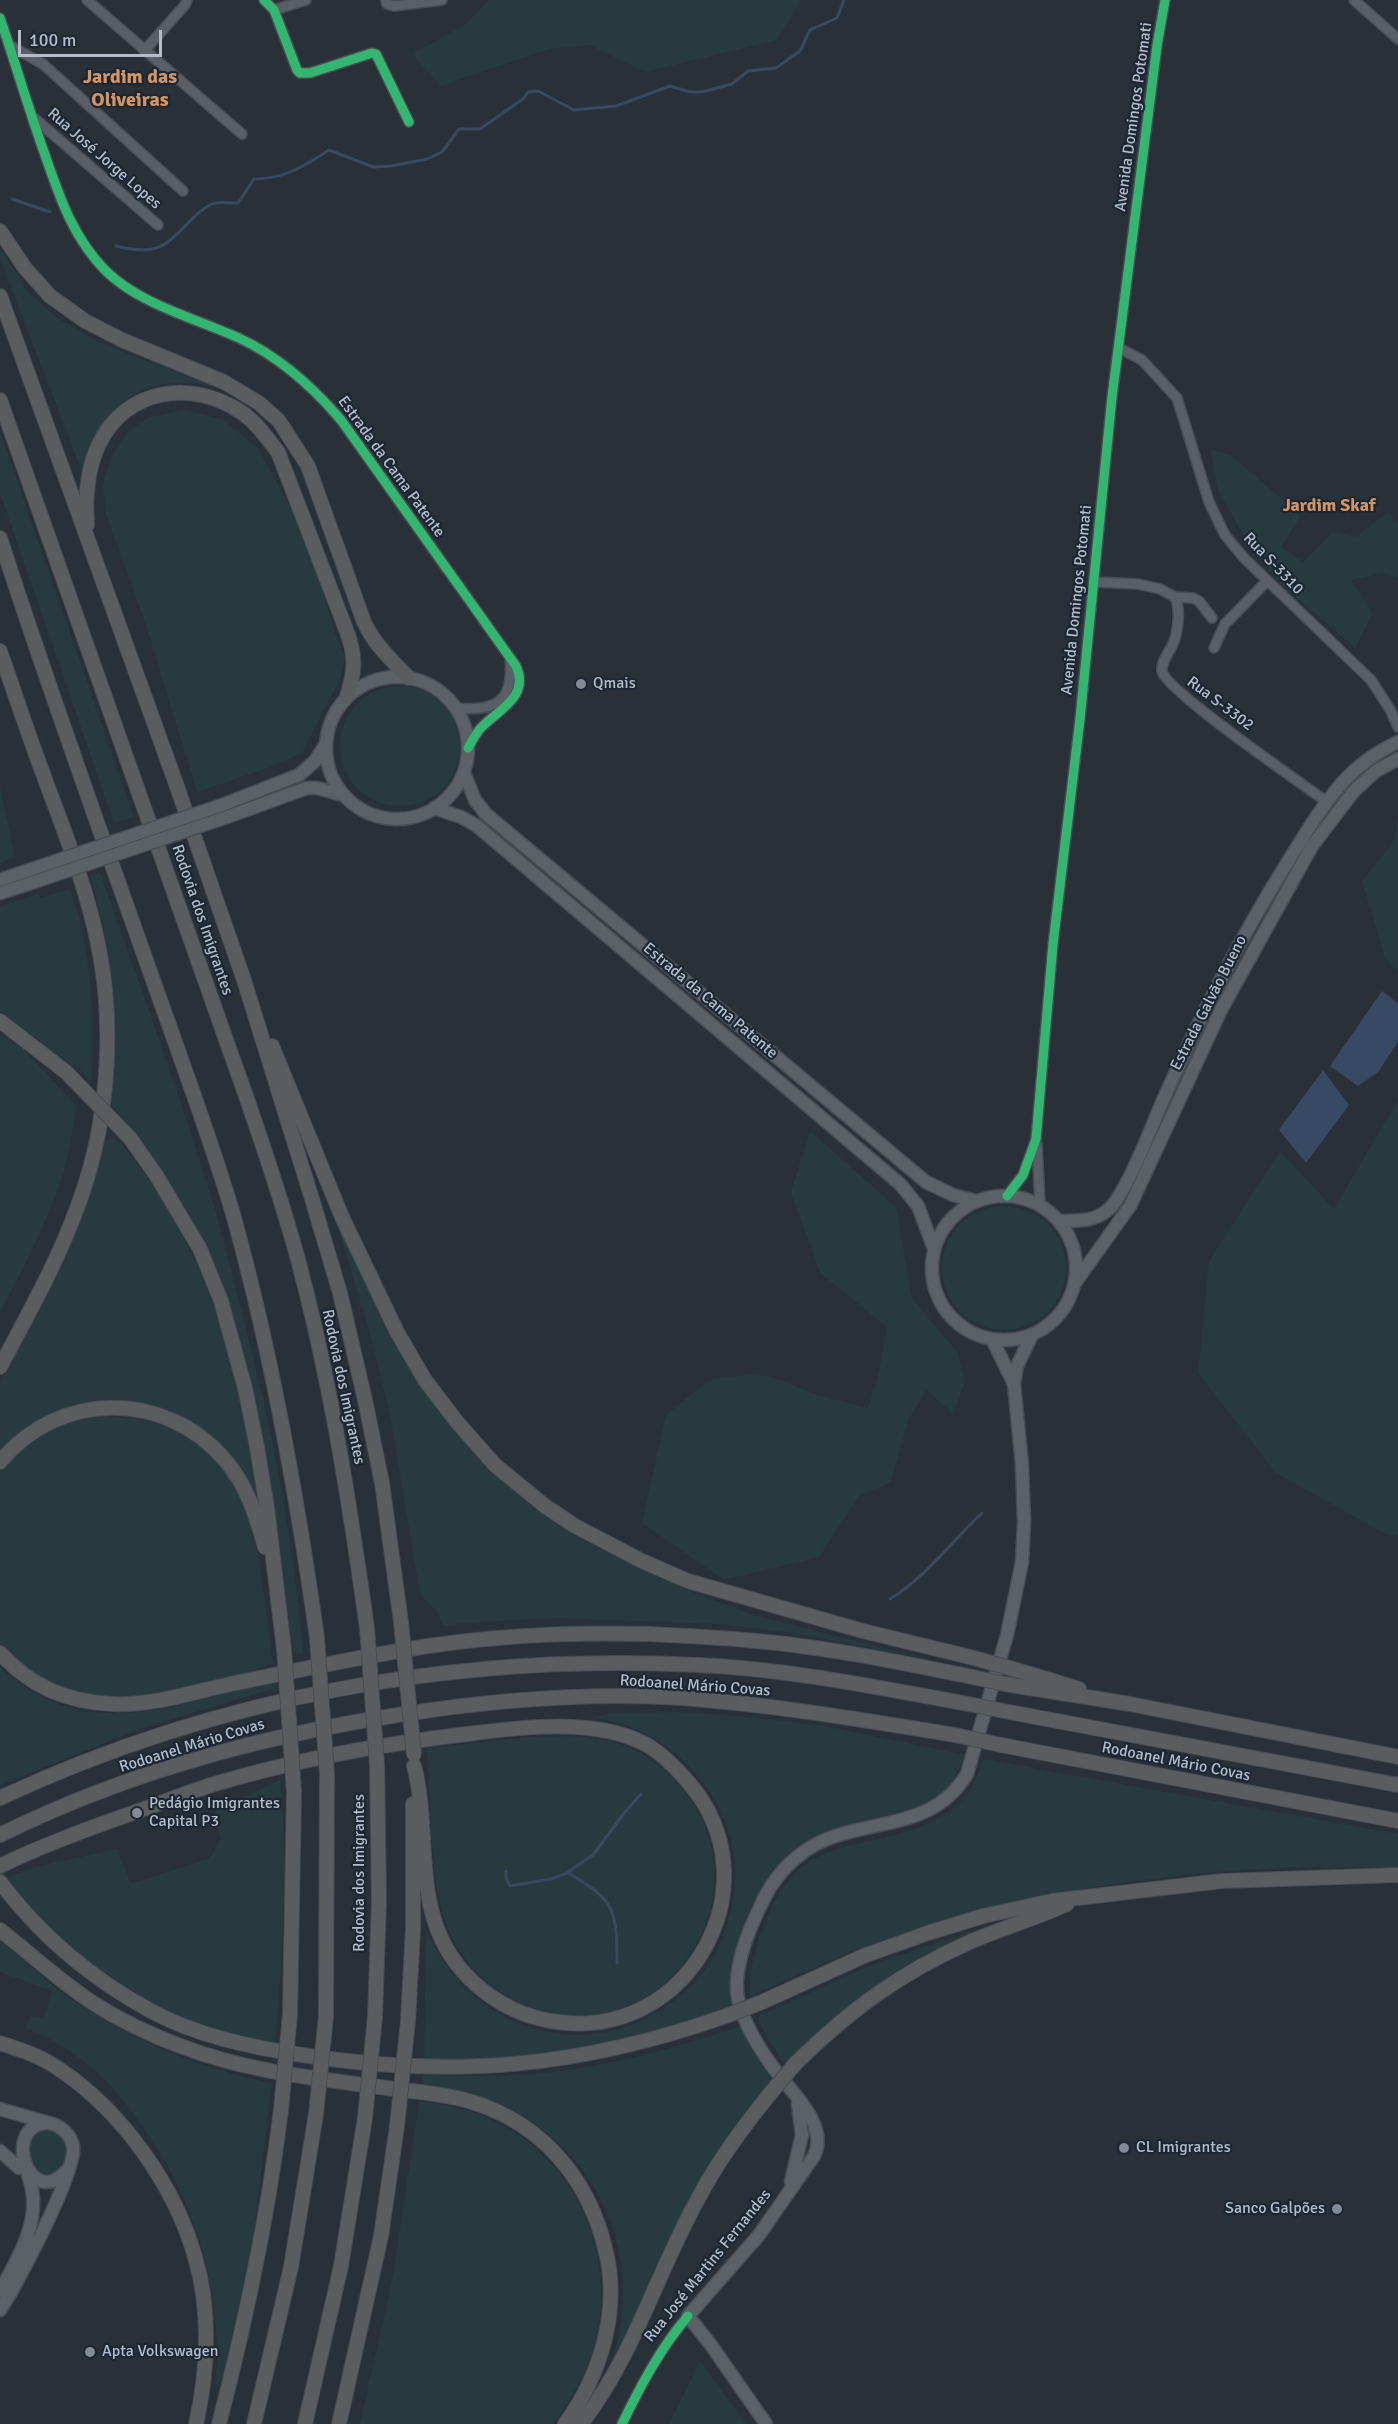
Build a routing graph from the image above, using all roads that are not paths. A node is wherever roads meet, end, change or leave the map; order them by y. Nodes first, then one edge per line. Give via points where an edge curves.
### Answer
1 (87, 0) edge
2 (187, 0) edge
3 (264, 0) edge
4 (306, 0) edge
5 (442, 0) edge
6 (1165, 0) edge
7 (1354, 0) edge
8 (386, 2) edge
9 (274, 10) junction
10 (0, 18) edge
11 (1398, 39) edge
12 (9, 45) junction
13 (144, 51) junction
14 (31, 115) junction
15 (409, 122) dead end
16 (242, 134) dead end
17 (183, 191) dead end
18 (158, 225) dead end
19 (0, 231) edge
20 (0, 296) edge
21 (1119, 348) junction
22 (0, 400) edge
23 (0, 538) edge
24 (88, 542) junction
25 (1267, 581) junction
26 (1094, 582) junction
27 (1175, 597) junction
28 (1212, 618) dead end
29 (1214, 648) dead end
30 (0, 651) edge
31 (510, 658) junction
32 (409, 678) junction
33 (348, 696) junction
34 (456, 708) junction
35 (1398, 727) edge
36 (1398, 742) edge
37 (325, 745) junction
38 (468, 748) junction
39 (1398, 759) edge
40 (464, 773) junction
41 (343, 795) junction
42 (1327, 802) junction
43 (434, 808) junction
44 (35, 875) junction
45 (0, 880) edge
46 (0, 893) edge
47 (244, 980) junction
48 (0, 1021) edge
49 (1036, 1139) junction
50 (1006, 1196) junction
51 (976, 1201) junction
52 (1040, 1205) junction
53 (1059, 1221) junction
54 (934, 1249) junction
55 (1075, 1282) junction
56 (1032, 1335) junction
57 (992, 1339) junction
58 (0, 1367) edge
59 (1014, 1384) junction
60 (0, 1462) edge
61 (277, 1599) junction
62 (0, 1653) edge
63 (1130, 1704) junction
64 (1398, 1756) edge
65 (414, 1761) junction
66 (1398, 1785) edge
67 (0, 1798) edge
68 (1398, 1821) edge
69 (0, 1835) edge
70 (0, 1866) edge
71 (1398, 1875) edge
72 (0, 1882) edge
73 (1081, 1897) junction
74 (0, 1930) edge
75 (0, 2043) edge
76 (796, 2098) junction
77 (0, 2109) edge
78 (47, 2122) junction
79 (802, 2129) junction
80 (817, 2148) junction
81 (0, 2151) edge
82 (70, 2167) junction
83 (25, 2173) junction
84 (788, 2192) junction
85 (0, 2291) edge
86 (0, 2310) edge
87 (688, 2316) junction
88 (196, 2424) edge
89 (219, 2424) edge
90 (254, 2424) edge
91 (305, 2424) edge
92 (339, 2424) edge
93 (565, 2424) edge
94 (581, 2424) edge
95 (622, 2424) edge
96 (766, 2424) edge

1 - 13 street
2 - 13 street
3 - 9 street
4 - 9 street
5 - 8 street via 394,6
6 - 21 street, Avenida Domingos Potomati
7 - 11 street
9 - 15 street via 300,73 374,53
10 - 12 street, Estrada da Cama Patente
12 - 14 street, Estrada da Cama Patente
12 - 17 street via 43,64
13 - 16 street
14 - 18 street, Rua José Jorge Lopes
14 - 31 street, Estrada da Cama Patente via 63,207 76,233 107,272 165,307 264,350 319,395 341,420
19 - 32 highway via 24,268 50,296 85,321 224,382 279,421 308,466 368,630
20 - 24 highway
21 - 25 street, Rua S-3310 via 1142,360 1177,398 1218,524
21 - 26 street, Avenida Domingos Potomati
22 - 91 highway, Rodovia dos Imigrantes, bridge via 248,1103 294,1246 348,1491 367,1628 377,1765 379,1900 375,2017 341,2266
23 - 90 highway, Rodovia dos Imigrantes, bridge via 232,1213 269,1358 298,1507 316,1638 327,1774 326,2016 316,2114 291,2267
24 - 33 highway via 87,484 99,443 113,422 153,396 174,392 196,393 241,412 278,452 347,632 355,661
24 - 47 highway
25 - 29 street via 1225,624
25 - 35 street, Rua S-3310 via 1371,680
26 - 27 street via 1138,584
26 - 49 street, Avenida Domingos Potomati via 1053,944
27 - 28 street via 1199,601
27 - 42 street, Rua S-3302 via 1177,627 1163,664 1165,679
30 - 58 highway via 86,897 98,944 106,1005 100,1124 87,1181 67,1237
31 - 34 street via 511,685 498,704 476,710
31 - 38 street, Estrada da Cama Patente via 519,672 515,696 503,711 483,725
32 - 33 main road via 387,677
32 - 34 main road via 436,688
33 - 37 main road via 332,718
34 - 38 main road via 465,727
36 - 42 main road, Estrada Galvão Bueno via 1357,768
37 - 41 main road via 329,771
37 - 44 main road, bridge via 299,776
38 - 40 main road
39 - 55 main road, Estrada Galvão Bueno via 1354,790 1312,846 1221,1010 1130,1206
40 - 43 main road via 452,793
40 - 51 main road, Estrada da Cama Patente via 475,800 486,814 872,1138 926,1182
41 - 43 main road via 363,810 386,818 411,818
41 - 44 main road, bridge via 307,788 226,818
42 - 53 main road, Estrada Galvão Bueno via 1241,941 1112,1207 1089,1220
43 - 54 main road, Estrada da Cama Patente via 477,826 900,1184 918,1206
44 - 45 main road
44 - 46 main road
47 - 63 highway, bridge via 342,1217 397,1332 425,1380 457,1422 495,1465 544,1506 642,1561 688,1581
47 - 65 highway, bridge via 340,1293 365,1400 401,1622
48 - 61 highway, bridge via 66,1072 130,1138 200,1249 221,1301 245,1388 267,1508
49 - 50 street, Avenida Domingos Potomati via 1023,1175
49 - 52 street, Avenida Domingos Potomati
50 - 51 main road
50 - 52 main road
51 - 54 main road via 950,1220
52 - 53 main road
53 - 55 main road via 1074,1250
54 - 57 main road via 932,1279 943,1307 964,1328
55 - 56 main road via 1059,1314
56 - 57 main road
56 - 59 main road, Rua José Martins Fernandes via 1017,1366
57 - 59 main road, Rua José Martins Fernandes
59 - 76 main road, Rua José Martins Fernandes via 1022,1466 1022,1562 1011,1619 967,1774 953,1793 929,1810 827,1839 799,1856 769,1888 745,1944 738,1977 740,2005 758,2045
60 - 61 highway via 36,1428 75,1412 135,1409 177,1423 224,1459 250,1500
61 - 89 highway, bridge via 294,1792 290,2014 272,2184
62 - 63 highway, bridge via 27,1679 60,1696 114,1704 163,1699 436,1645 565,1635 719,1638 852,1654
63 - 64 highway
65 - 70 highway via 436,1925 462,1969 500,2003 537,2019 575,2024 607,2022 653,2003 673,1989 698,1961 718,1918 724,1886 722,1848 713,1818 695,1789 667,1759 629,1737 591,1728 531,1728 426,1739 263,1770 59,1839
65 - 92 highway, bridge via 413,1929 397,2126 381,2236
66 - 67 highway, Rodoanel Mário Covas, bridge via 819,1677 699,1665 558,1664 464,1670 346,1688 246,1709 129,1745
68 - 69 highway, Rodoanel Mário Covas, bridge via 955,1735 825,1714 681,1698 597,1696 468,1704 350,1722 236,1747 141,1776
71 - 73 highway via 1222,1881
72 - 73 highway, bridge via 24,1911 97,1976 152,2012 207,2034 256,2048 345,2061 473,2068 532,2064 671,2036 928,1933 1052,1900
73 - 94 highway, bridge via 972,1941 891,1983 847,2016 795,2064 717,2166 602,2398
74 - 93 highway via 94,2003 183,2047 273,2072 420,2092 477,2104 517,2123 547,2145 574,2176 597,2218 610,2273 603,2350 592,2378
75 - 88 highway via 41,2058 78,2083 138,2146 164,2185 196,2257 203,2300 204,2380
76 - 79 main road, Rua José Martins Fernandes
76 - 80 main road, Rua José Martins Fernandes via 815,2127
77 - 78 main road
78 - 82 main road via 57,2125 70,2138 74,2156
78 - 83 main road via 29,2127 17,2141 16,2159
79 - 80 main road
79 - 84 main road, Rua José Martins Fernandes
80 - 84 main road, Rua José Martins Fernandes
81 - 83 main road
82 - 83 main road via 50,2180 41,2181
82 - 86 main road via 41,2234
83 - 85 main road via 33,2187 31,2226
84 - 87 main road, Rua José Martins Fernandes via 759,2235
87 - 95 street, Rua José Martins Fernandes via 648,2370
87 - 96 main road

